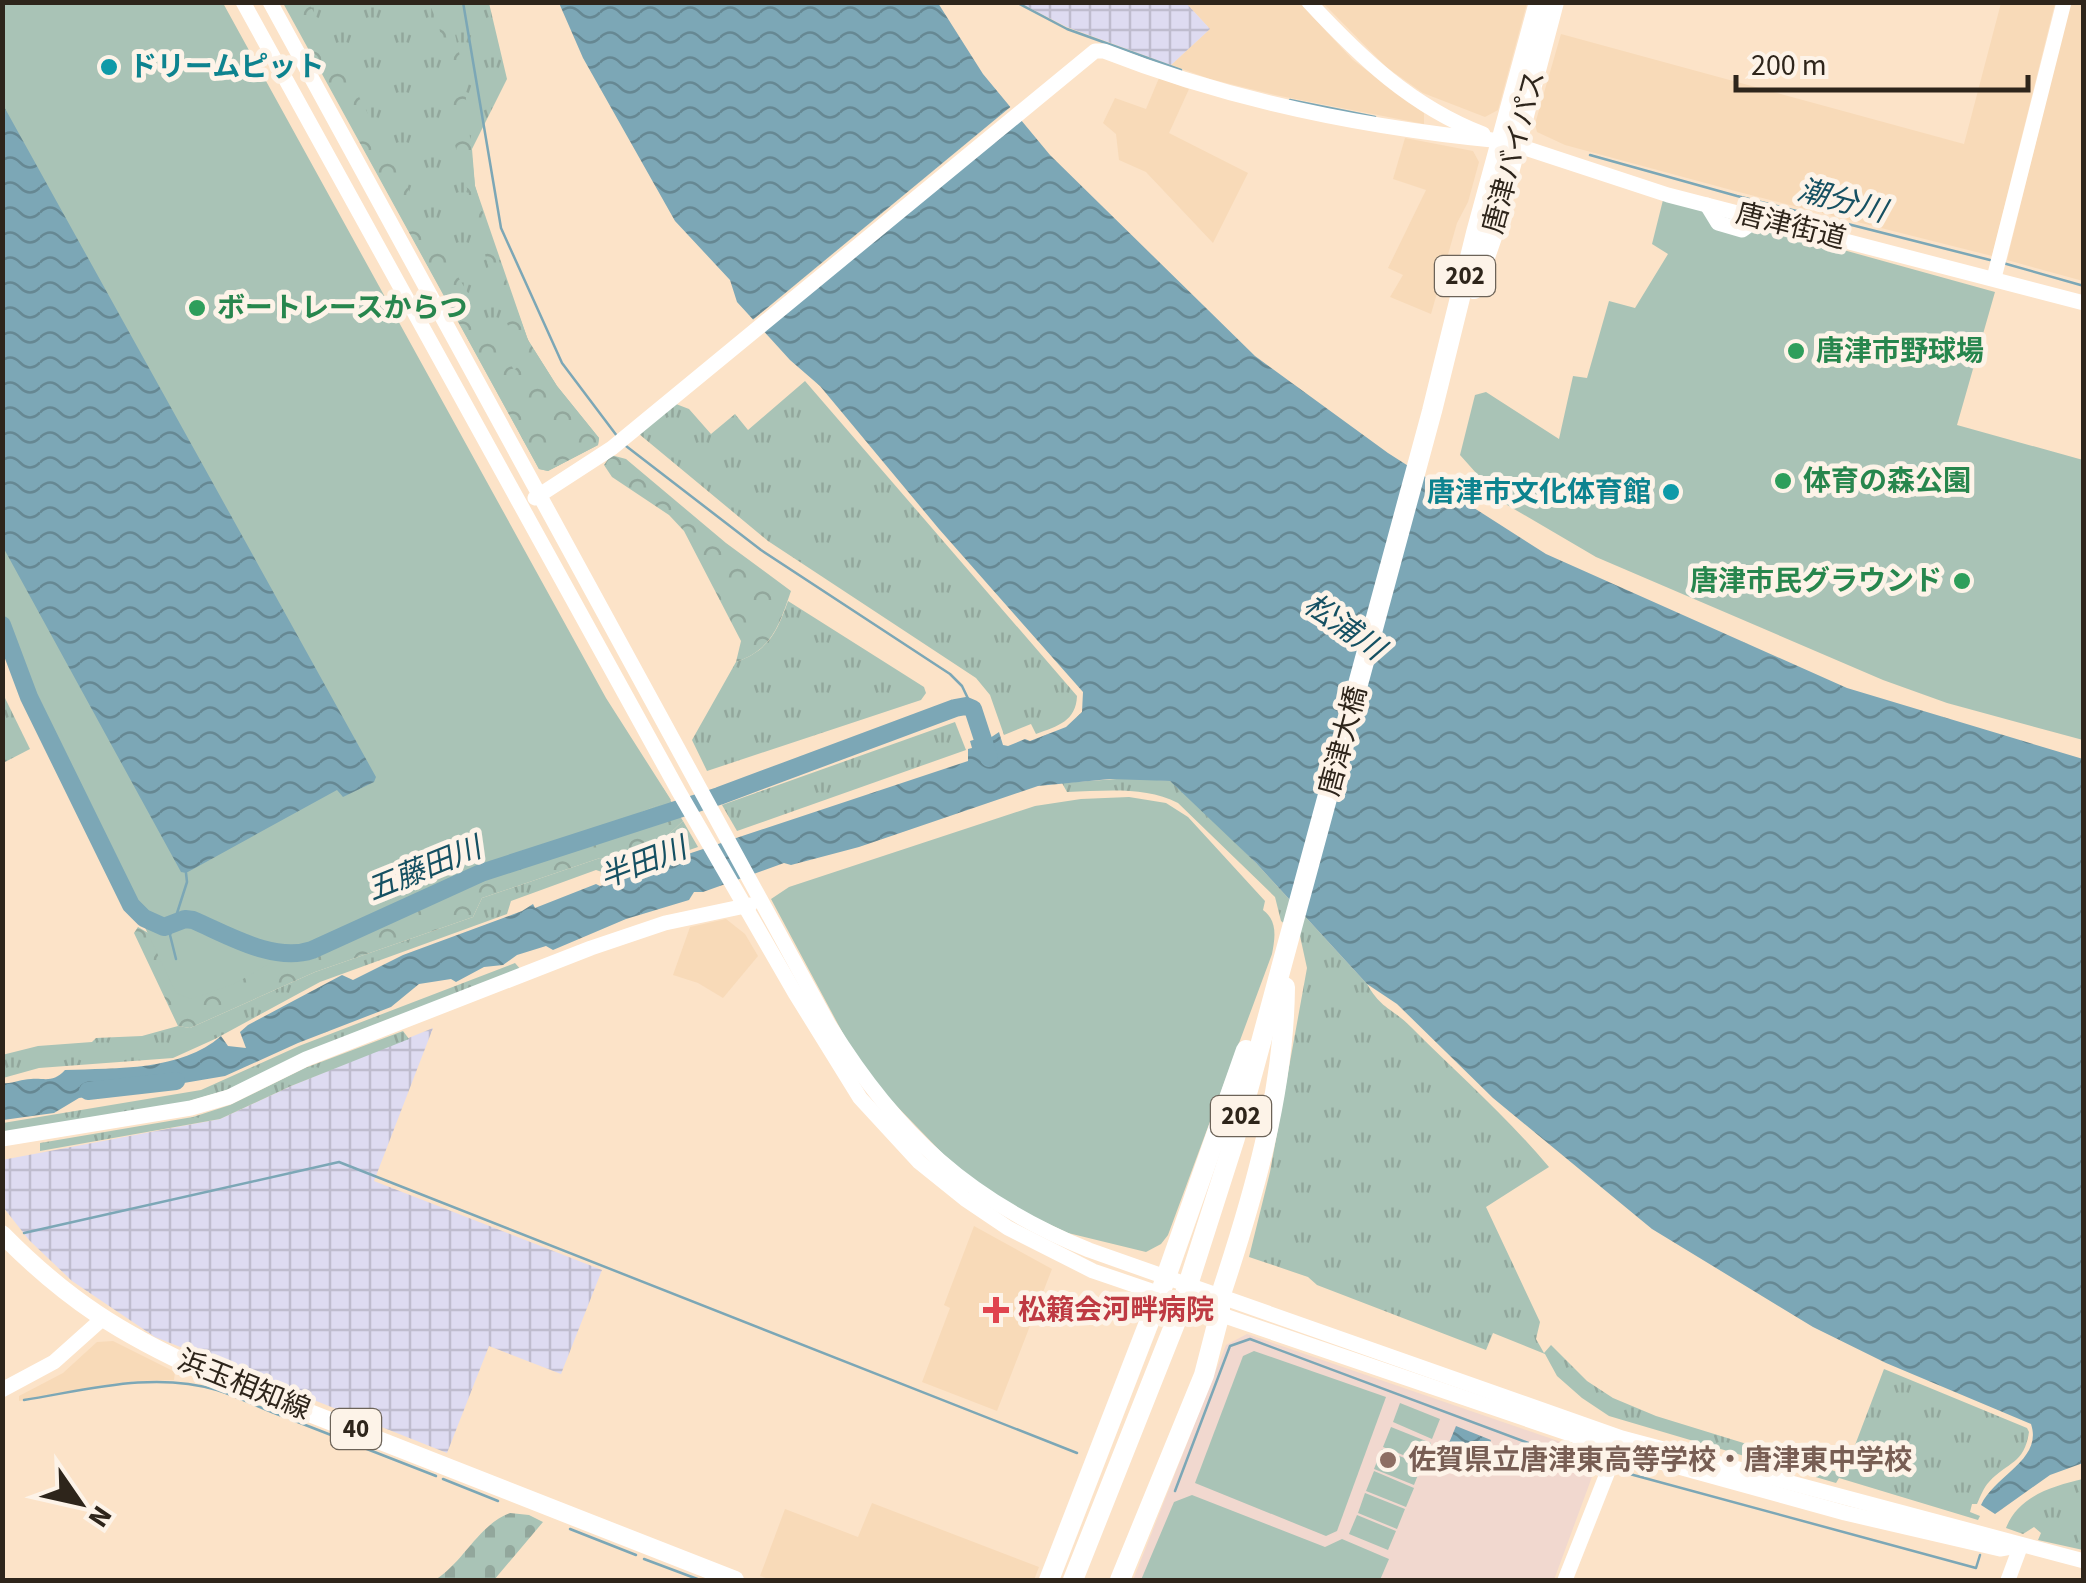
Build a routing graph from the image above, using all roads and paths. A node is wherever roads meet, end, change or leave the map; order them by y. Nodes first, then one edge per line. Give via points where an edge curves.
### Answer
1 (243, 2) edge
2 (270, 2) edge
3 (1309, 2) edge
4 (1539, 2) edge
5 (1554, 2) edge
6 (2064, 2) edge
7 (1509, 143) junction
8 (1997, 267) junction
9 (2084, 303) edge
10 (1432, 412) joint
11 (540, 496) junction
12 (521, 506) junction
13 (752, 904) junction
14 (1285, 955) junction
15 (2, 1139) edge
16 (2, 1234) edge
17 (1163, 1286) junction
18 (1220, 1305) junction
19 (102, 1320) junction
20 (2, 1390) edge
21 (1619, 1444) junction
22 (1115, 1480) junction
23 (2021, 1546) junction
24 (2084, 1561) edge
25 (735, 1580) edge
26 (1049, 1580) edge
27 (1073, 1580) edge
28 (1082, 1580) edge
29 (1120, 1580) edge
30 (1565, 1580) edge
31 (2008, 1580) edge

1 - 12 street
2 - 11 street
3 - 7 street via 1414,100
4 - 7 highway, 唐津バイパス / 202
5 - 7 highway, 唐津バイパス / 202
6 - 8 street
7 - 8 street, 唐津街道 via 1758,218
7 - 10 highway, 唐津バイパス / 202 via 1492,238
7 - 11 street via 1404,130 1227,92 1104,50 1087,55 612,448
8 - 9 street, 唐津街道
10 - 14 highway, 唐津大橋 / 202
11 - 12 street
11 - 13 street via 697,786
12 - 13 street via 679,792
13 - 15 street via 591,948 306,1058 230,1097
13 - 17 street via 860,1098 920,1162 1039,1246 1093,1272
14 - 17 highway, 202
14 - 18 highway, 202 via 1281,1053 1252,1200
14 - 22 highway, 202 via 1192,1276
16 - 19 main road, 浜玉相知線 / 40
17 - 18 street
17 - 26 highway, 202
18 - 21 street
18 - 29 highway, 202 via 1204,1375
19 - 20 street via 54,1362
19 - 25 main road, 浜玉相知線 / 40 via 205,1372
21 - 23 street
21 - 30 street
22 - 27 highway, 202
22 - 28 highway, 202
23 - 24 street
23 - 31 street

